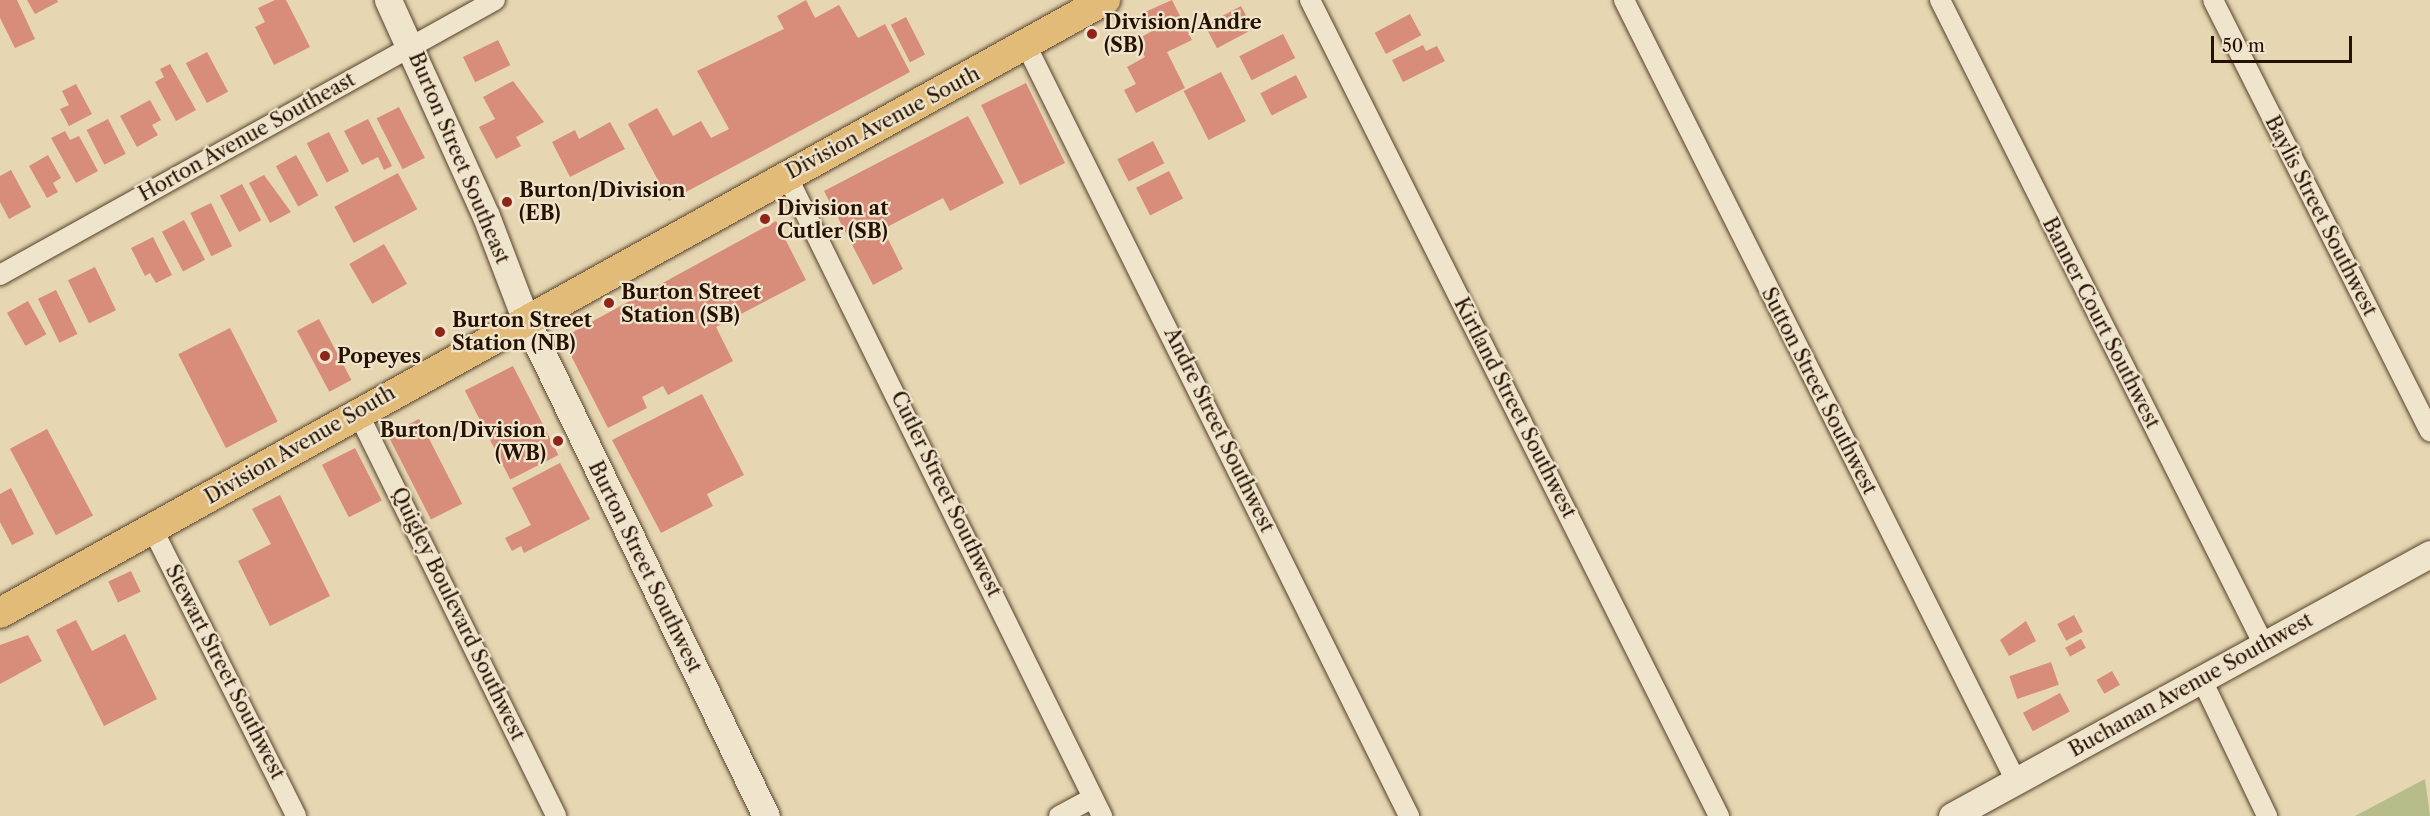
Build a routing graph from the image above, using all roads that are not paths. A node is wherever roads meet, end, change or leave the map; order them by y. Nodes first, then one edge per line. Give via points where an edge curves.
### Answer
1 (388, 0) edge
2 (495, 0) edge
3 (1105, 0) edge
4 (1310, 0) edge
5 (1624, 0) edge
6 (1941, 0) edge
7 (2213, 0) edge
8 (1074, 8) edge
9 (1026, 45) junction
10 (411, 46) junction
11 (786, 174) junction
12 (0, 275) edge
13 (525, 318) junction
14 (358, 414) junction
15 (2430, 432) edge
16 (152, 528) junction
17 (2430, 554) edge
18 (0, 613) edge
19 (2264, 645) junction
20 (2200, 678) junction
21 (2016, 781) junction
22 (1093, 798) junction
23 (296, 816) edge
24 (556, 816) edge
25 (766, 816) edge
26 (1059, 816) edge
27 (1102, 816) edge
28 (1409, 816) edge
29 (1719, 816) edge
30 (1952, 816) edge
31 (2267, 816) edge

1 - 10 main road, Burton Street Southeast
2 - 10 street, Horton Avenue Southeast
3 - 8 main road, Division Avenue South
4 - 29 street, Kirtland Street Southwest
5 - 21 street, Sutton Street Southwest
6 - 19 street, Banner Court Southwest
7 - 15 street, Baylis Street Southwest
8 - 9 main road, Division Avenue South
9 - 11 main road, Division Avenue South
9 - 28 street, Andre Street Southwest
10 - 12 street, Horton Avenue Southeast
10 - 13 main road, Burton Street Southeast
11 - 13 main road, Division Avenue South
11 - 22 street, Cutler Street Southwest
13 - 14 main road, Division Avenue South
13 - 25 main road, Burton Street Southwest
14 - 16 main road, Division Avenue South
14 - 24 street, Quigley Boulevard Southwest
16 - 18 main road, Division Avenue South
16 - 23 street, Stewart Street Southwest
17 - 19 main road, Buchanan Avenue Southwest
19 - 20 main road, Buchanan Avenue Southwest
20 - 21 main road, Buchanan Avenue Southwest
20 - 31 street
21 - 30 main road, Buchanan Avenue Southwest
22 - 26 street
22 - 27 street, Cutler Street Southwest

